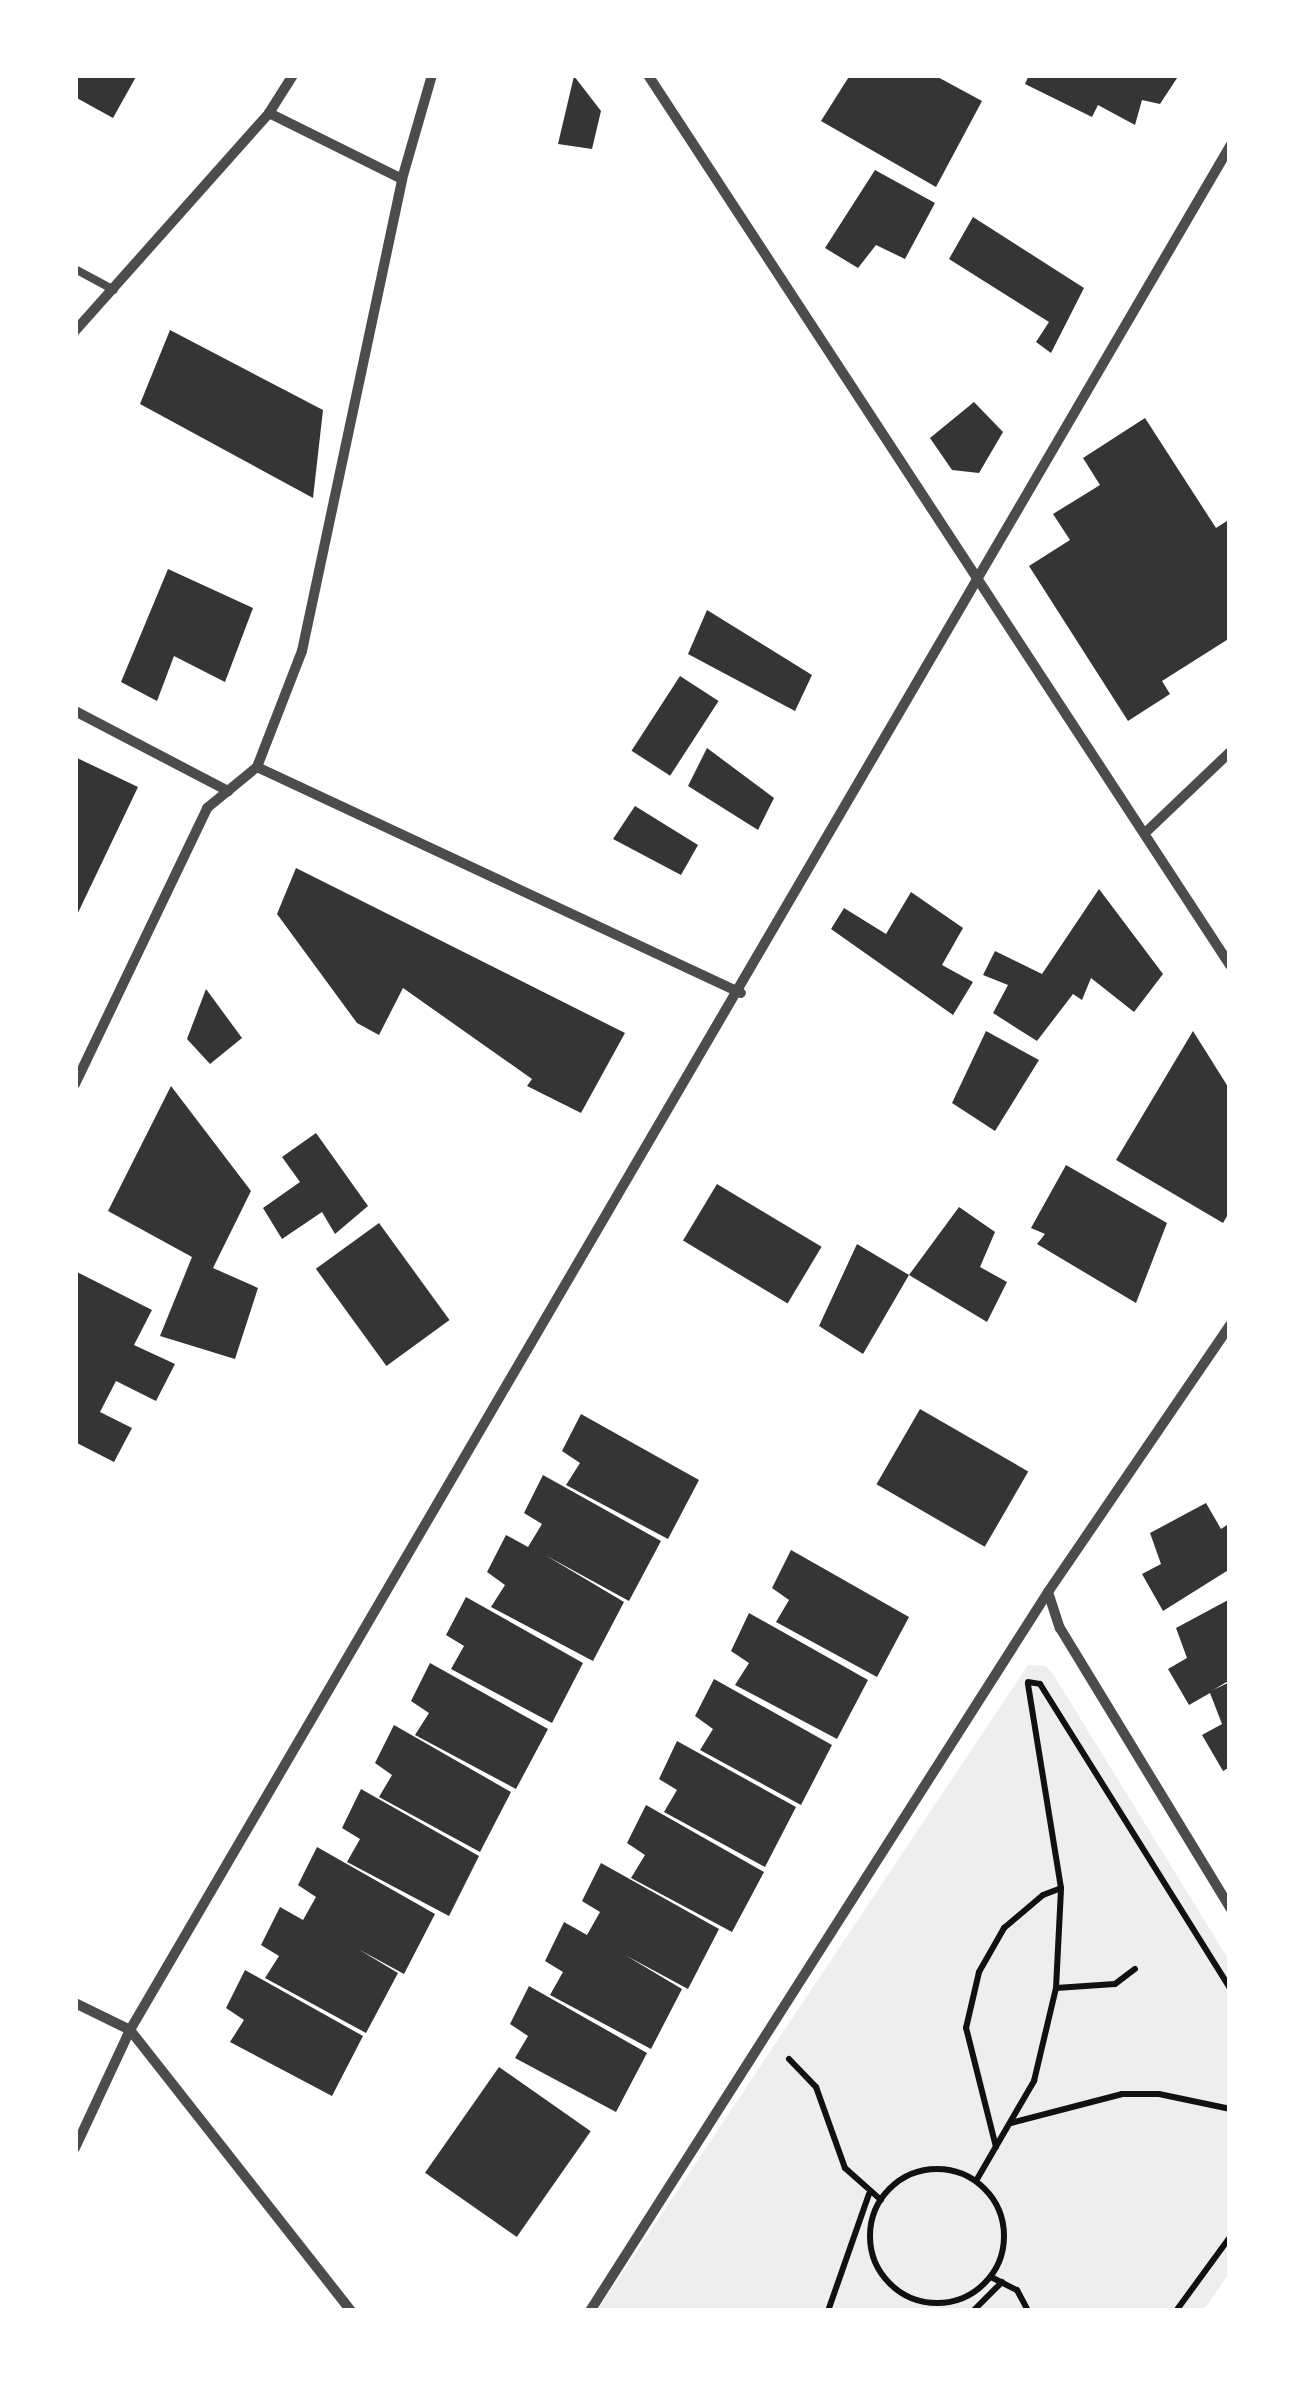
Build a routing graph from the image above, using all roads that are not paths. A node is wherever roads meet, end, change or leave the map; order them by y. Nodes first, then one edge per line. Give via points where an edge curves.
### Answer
1 (293, 75) edge
2 (432, 75) edge
3 (648, 75) edge
4 (269, 113) junction
5 (1230, 146) edge
6 (402, 180) junction
7 (75, 269) edge
8 (114, 290) junction
9 (75, 331) edge
10 (978, 579) junction
11 (75, 710) edge
12 (1230, 752) edge
13 (257, 766) junction
14 (228, 791) junction
15 (1146, 832) junction
16 (1230, 965) edge
17 (741, 993) junction
18 (75, 1084) edge
19 (1230, 1326) edge
20 (1048, 1592) junction
21 (1230, 1908) edge
22 (75, 2003) edge
23 (130, 2030) junction
24 (75, 2148) edge
25 (351, 2311) edge
26 (590, 2311) edge

1 - 4 street
2 - 6 street
3 - 10 street
4 - 6 street
4 - 8 street
5 - 10 street
6 - 13 street via 306,634
7 - 8 lane
8 - 9 street
10 - 15 street
10 - 17 street
11 - 14 street
12 - 15 street
13 - 14 street
13 - 17 street
14 - 18 street via 207,808
15 - 16 street
17 - 23 street
19 - 20 street
20 - 21 street via 1060,1628
20 - 26 street
22 - 23 street
23 - 24 street
23 - 25 street

